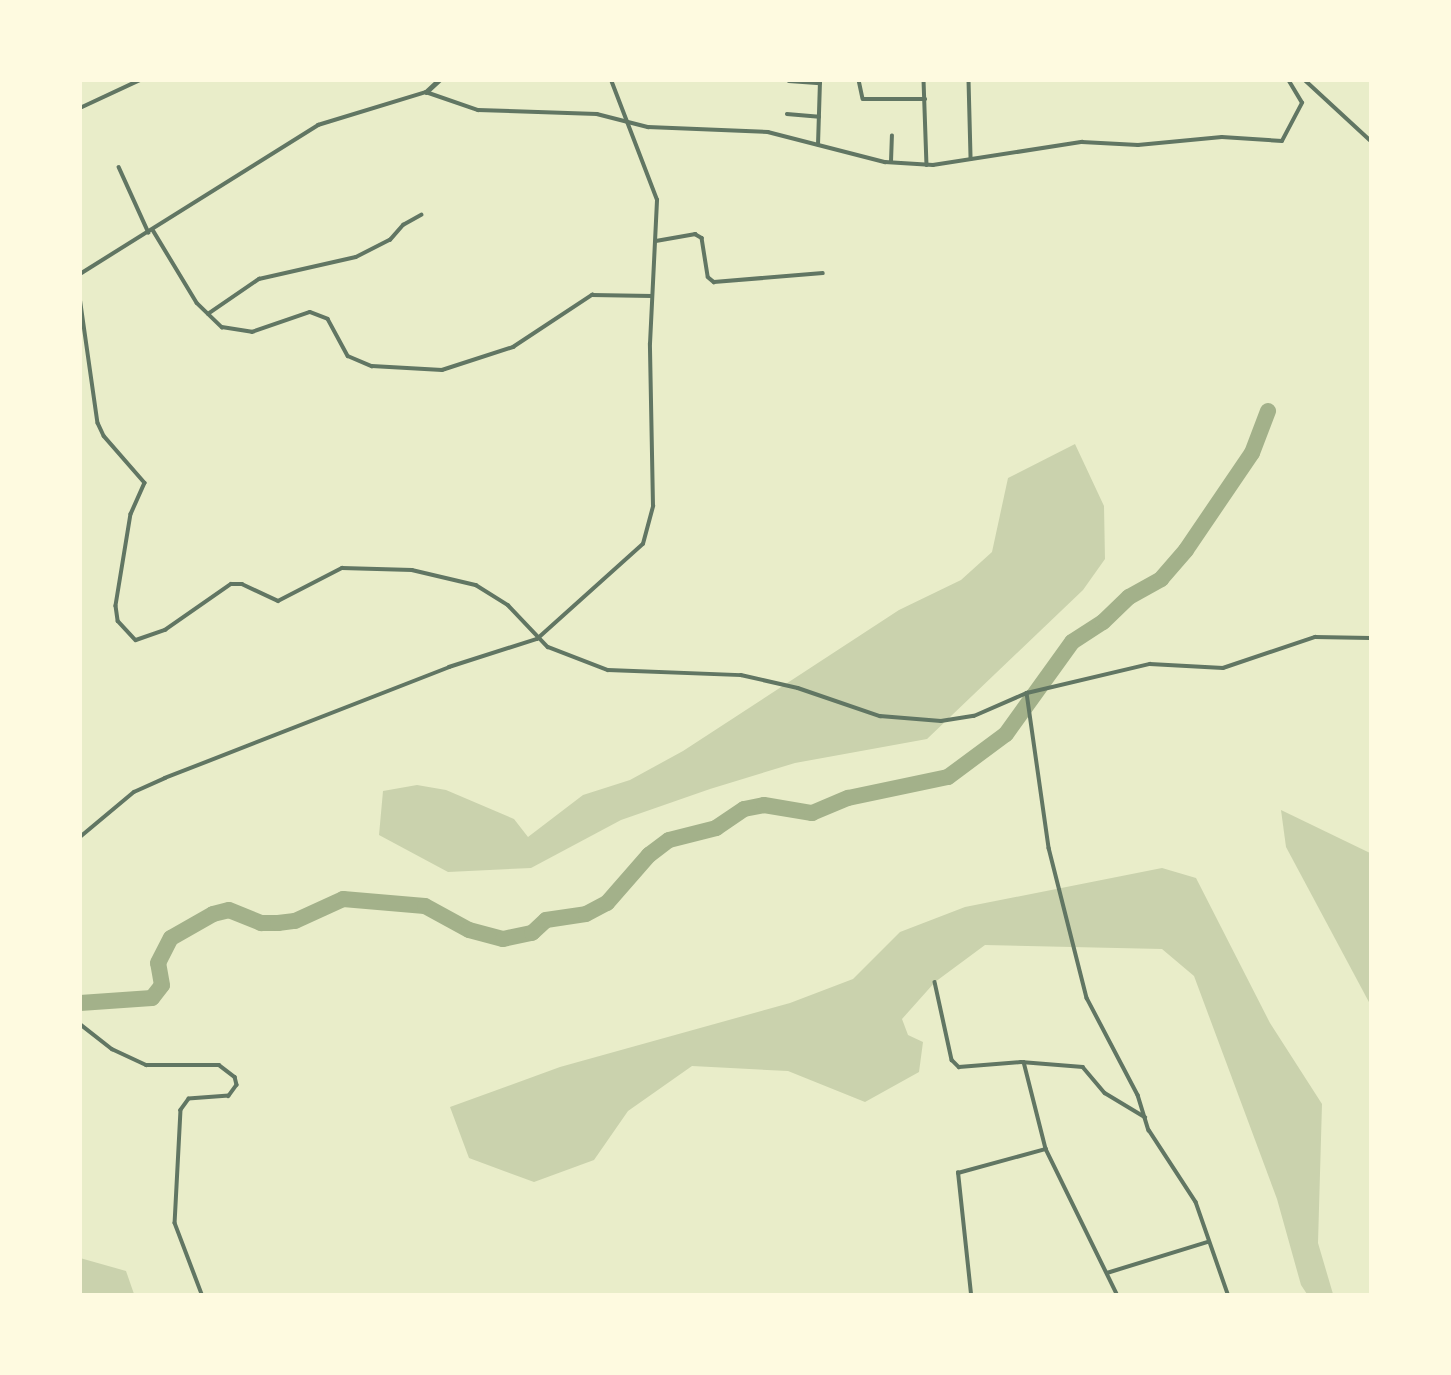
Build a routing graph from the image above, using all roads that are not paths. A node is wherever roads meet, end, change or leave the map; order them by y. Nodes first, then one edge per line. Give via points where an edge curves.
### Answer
1 (140, 80) edge
2 (439, 80) edge
3 (611, 80) edge
4 (859, 80) edge
5 (924, 80) edge
6 (969, 80) edge
7 (1288, 80) edge
8 (1305, 80) edge
9 (789, 81) edge
10 (820, 82) edge
11 (426, 92) junction
12 (925, 99) junction
13 (80, 108) edge
14 (787, 114) dead end
15 (819, 117) junction
16 (628, 120) junction
17 (892, 136) dead end
18 (1370, 140) edge
19 (818, 145) junction
20 (971, 159) junction
21 (891, 162) junction
22 (927, 165) junction
23 (119, 167) dead end
24 (421, 215) dead end
25 (151, 232) junction
26 (656, 241) junction
27 (823, 273) dead end
28 (80, 274) edge
29 (652, 296) junction
30 (80, 297) edge
31 (208, 314) junction
32 (1370, 638) edge
33 (537, 639) junction
34 (1027, 693) junction
35 (80, 837) edge
36 (935, 982) dead end
37 (80, 1024) edge
38 (1024, 1062) junction
39 (1145, 1117) junction
40 (1046, 1149) junction
41 (1208, 1242) junction
42 (1107, 1273) junction
43 (202, 1294) edge
44 (971, 1294) edge
45 (1116, 1294) edge
46 (1228, 1294) edge

1 - 13 street
2 - 11 street
3 - 16 street
4 - 12 street via 863,99
5 - 12 street
6 - 20 street
7 - 20 street via 1302,103 1282,141 1222,137 1139,145 1082,142
8 - 18 street
9 - 10 street
10 - 15 street
11 - 16 street via 478,110 531,109
11 - 25 street via 318,125
12 - 22 street
14 - 15 street
15 - 19 street
16 - 19 street via 648,127 768,132
16 - 26 street via 657,200
17 - 21 street
19 - 21 street
20 - 22 street
21 - 22 street
23 - 25 street
24 - 31 street via 403,225 390,240 356,257 259,279
25 - 28 street
25 - 31 street
26 - 27 street via 695,234 702,238 708,277 714,282
26 - 29 street
29 - 31 street via 592,295 513,347 442,370 372,366 348,356 328,319 310,312 251,332 222,327
29 - 33 street via 654,492 650,532 632,558
30 - 33 street via 98,423 145,483 131,514 116,606 118,621 136,640 165,630 231,584 242,584 278,601 350,567 412,570 465,581 504,602
32 - 34 street via 1315,637 1223,668 1150,664
33 - 34 street via 558,652 608,670 741,675 893,718 942,721 974,716
33 - 35 street via 449,667 165,778 134,792
34 - 39 street via 1049,848 1082,981
36 - 38 street via 954,1064 975,1068
37 - 43 street via 112,1049 146,1065 219,1065 235,1077 237,1086 229,1096 189,1099 181,1110 175,1223
38 - 39 street via 1083,1067 1105,1093
38 - 40 street
39 - 41 street via 1196,1202
40 - 42 street
40 - 44 street via 958,1173
41 - 42 street
41 - 46 street
42 - 45 street

